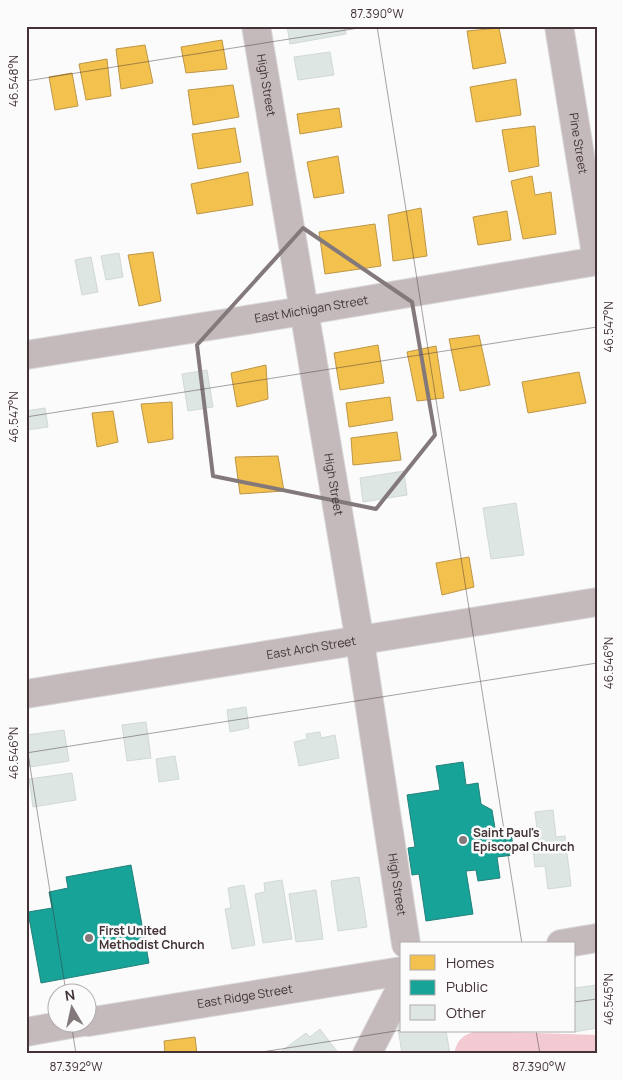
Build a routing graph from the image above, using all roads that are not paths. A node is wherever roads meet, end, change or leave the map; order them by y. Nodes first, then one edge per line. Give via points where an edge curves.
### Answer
1 (256, 26) edge
2 (559, 26) edge
3 (597, 260) edge
4 (302, 311) junction
5 (26, 355) edge
6 (597, 602) edge
7 (360, 642) junction
8 (26, 694) edge
9 (597, 938) edge
10 (406, 942) edge
11 (573, 942) edge
12 (400, 971) edge
13 (400, 990) edge
14 (98, 1020) edge
15 (48, 1028) edge
16 (26, 1032) edge
17 (367, 1054) edge

1 - 4 street, High Street
2 - 3 street, Pine Street
3 - 4 street, East Michigan Street
4 - 5 street, East Michigan Street
4 - 7 street, High Street
6 - 7 street, East Arch Street
7 - 8 street, East Arch Street
7 - 10 street, High Street
9 - 11 street
12 - 14 street, East Ridge Street
13 - 17 street
15 - 16 street

